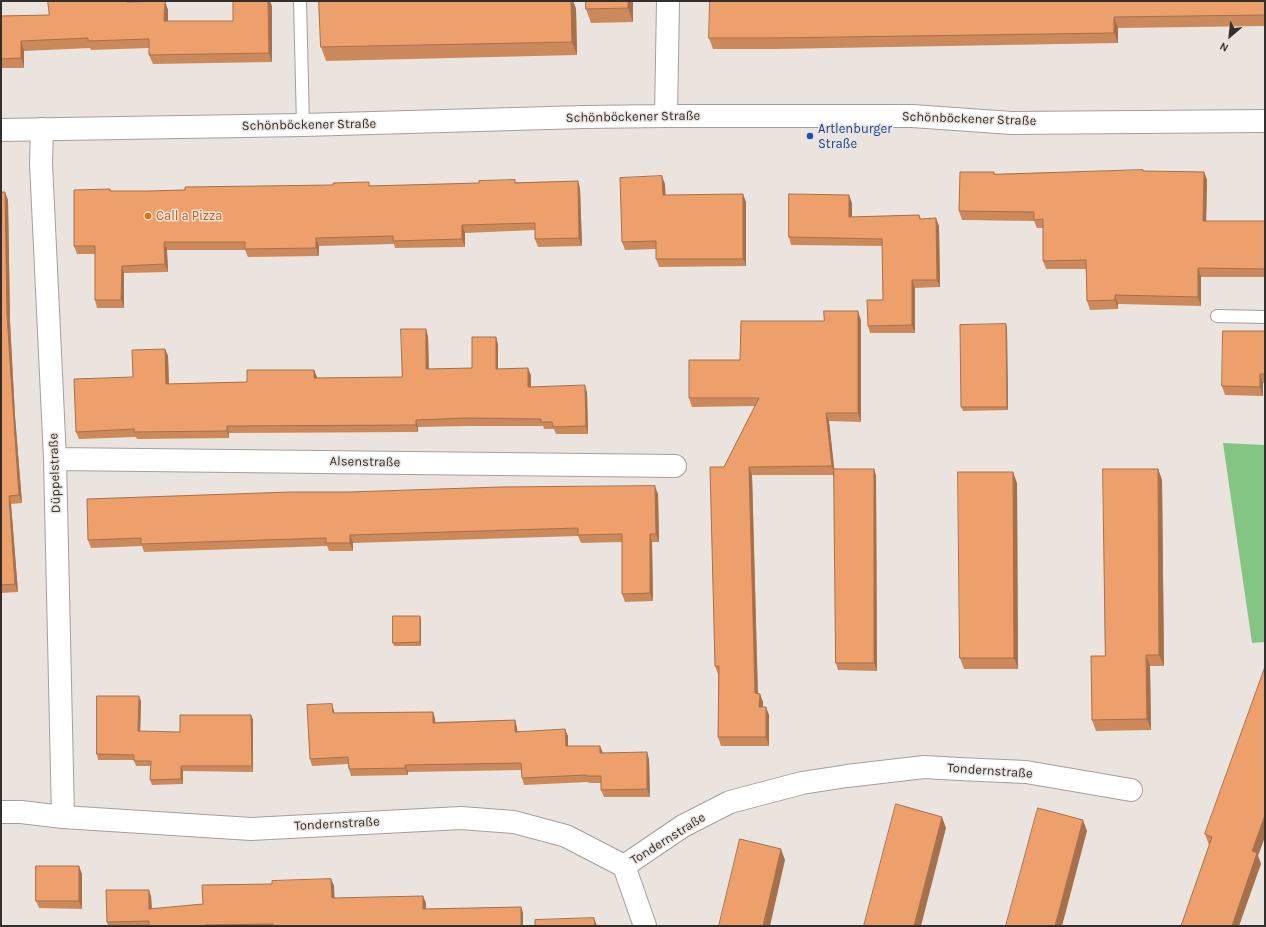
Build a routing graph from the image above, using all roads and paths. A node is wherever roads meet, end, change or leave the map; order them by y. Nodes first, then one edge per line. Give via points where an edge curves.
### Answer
1 (300, 1) edge
2 (668, 1) edge
3 (666, 116) junction
4 (1265, 121) edge
5 (303, 125) junction
6 (42, 129) junction
7 (1, 130) edge
8 (1217, 316) dead end
9 (1265, 317) edge
10 (55, 458) junction
11 (675, 466) dead end
12 (1131, 790) dead end
13 (1, 812) edge
14 (63, 817) junction
15 (624, 866) junction
16 (645, 926) edge

1 - 5 lane
2 - 3 street
3 - 4 street, Schönböckener Straße via 912,116 1012,122
3 - 5 street, Schönböckener Straße
5 - 6 street, Schönböckener Straße
6 - 7 street, Schönböckener Straße
6 - 10 street, Düppelstraße via 41,171
8 - 9 lane
10 - 11 street, Alsenstraße
10 - 14 street, Düppelstraße
12 - 15 street, Tondernstraße via 1026,772 945,768 924,767 847,776 802,783 730,802 683,826
13 - 14 street, Tondernstraße
14 - 15 street, Tondernstraße via 251,829 461,818 514,822 566,836
15 - 16 street

